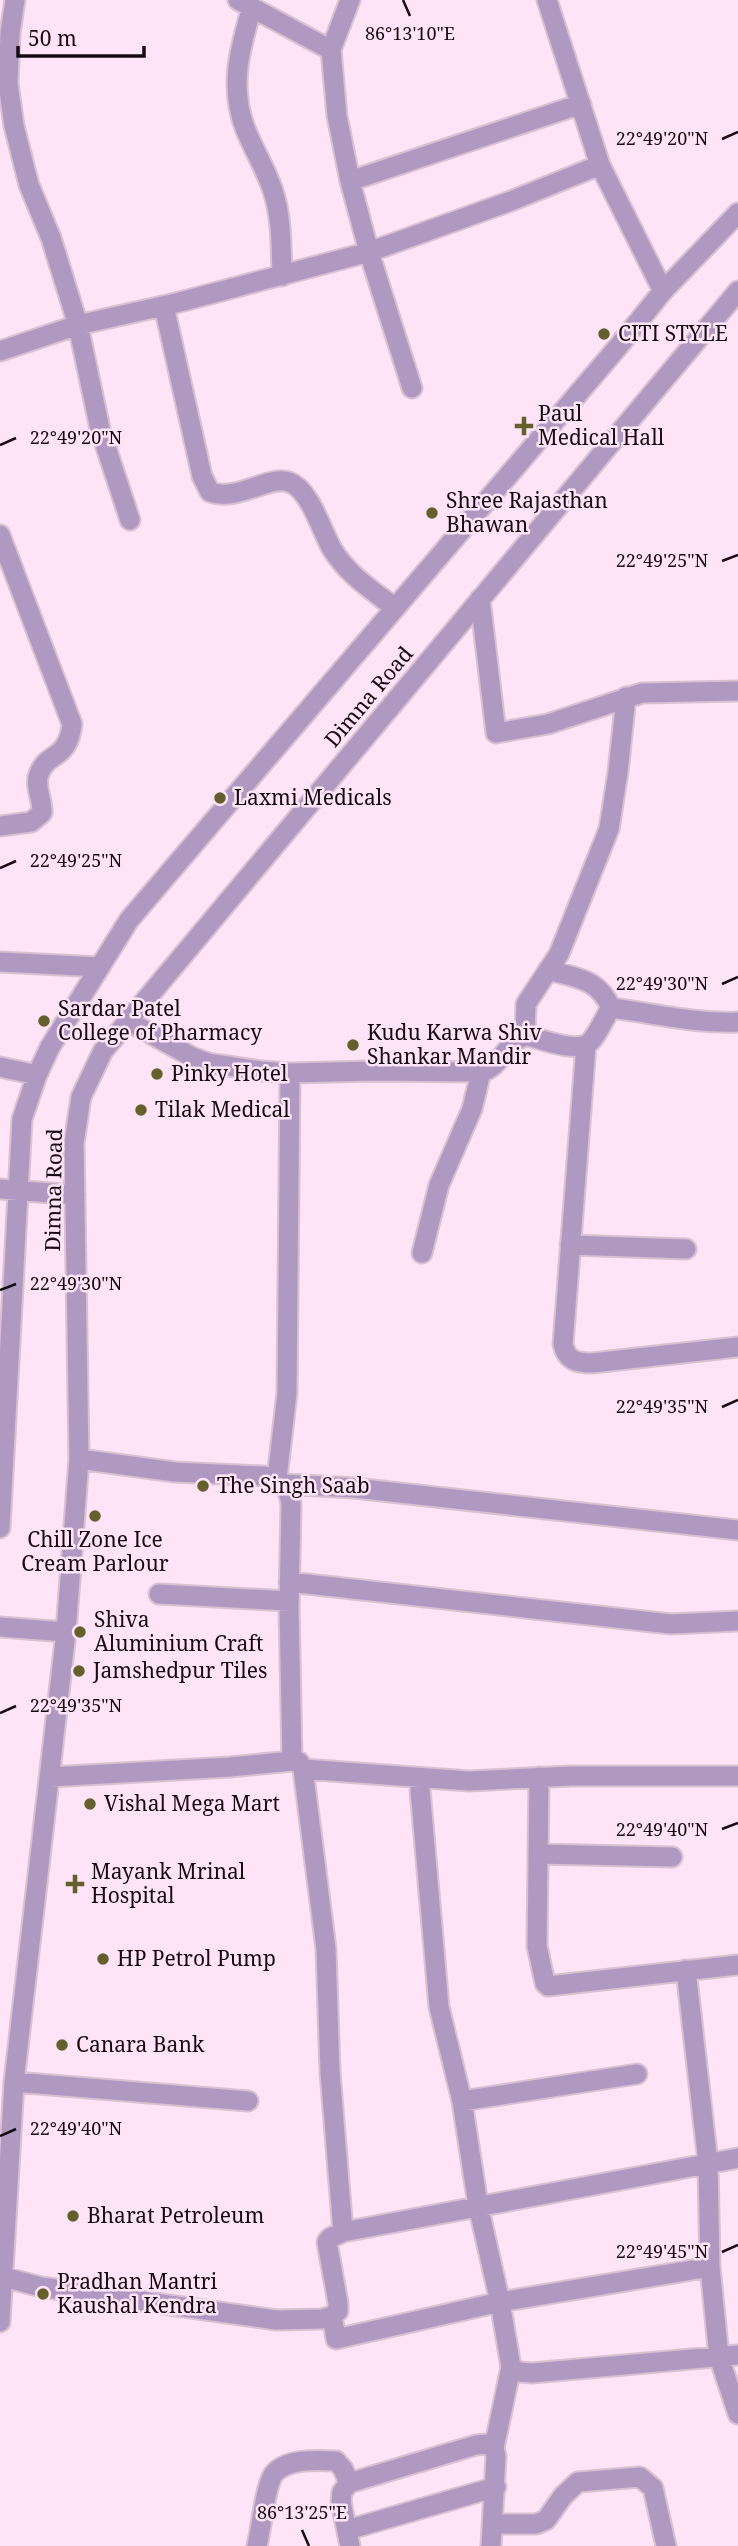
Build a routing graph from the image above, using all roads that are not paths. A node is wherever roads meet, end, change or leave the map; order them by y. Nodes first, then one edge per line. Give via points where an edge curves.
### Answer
1 (15, 0) edge
2 (351, 0) edge
3 (547, 0) edge
4 (245, 4) edge
5 (5, 32) edge
6 (331, 50) junction
7 (580, 104) junction
8 (600, 165) junction
9 (350, 181) junction
10 (738, 214) edge
11 (369, 252) junction
12 (282, 276) junction
13 (738, 291) edge
14 (663, 292) junction
15 (164, 306) junction
16 (78, 325) junction
17 (0, 351) edge
18 (412, 388) dead end
19 (130, 520) dead end
20 (0, 536) edge
21 (480, 599) junction
22 (395, 608) junction
23 (738, 691) edge
24 (626, 697) junction
25 (0, 826) edge
26 (0, 962) edge
27 (100, 967) junction
28 (548, 970) junction
29 (611, 1008) junction
30 (128, 1021) junction
31 (738, 1022) edge
32 (525, 1035) junction
33 (586, 1045) junction
34 (0, 1067) edge
35 (481, 1072) junction
36 (290, 1073) junction
37 (37, 1074) junction
38 (0, 1189) edge
39 (20, 1192) junction
40 (75, 1195) junction
41 (570, 1245) junction
42 (686, 1249) dead end
43 (422, 1253) dead end
44 (6, 1318) edge
45 (738, 1347) edge
46 (79, 1459) junction
47 (281, 1481) junction
48 (0, 1528) edge
49 (738, 1530) edge
50 (289, 1592) junction
51 (159, 1594) dead end
52 (738, 1621) edge
53 (0, 1627) edge
54 (66, 1632) junction
55 (298, 1765) junction
56 (738, 1776) edge
57 (50, 1777) junction
58 (539, 1777) junction
59 (419, 1778) junction
60 (538, 1854) junction
61 (672, 1857) dead end
62 (738, 1965) edge
63 (686, 1970) junction
64 (637, 2074) dead end
65 (14, 2082) junction
66 (248, 2101) dead end
67 (462, 2101) junction
68 (738, 2158) edge
69 (708, 2163) junction
70 (478, 2205) junction
71 (343, 2232) junction
72 (710, 2267) junction
73 (2, 2276) edge
74 (500, 2302) junction
75 (332, 2316) junction
76 (0, 2322) edge
77 (728, 2356) edge
78 (511, 2367) junction
79 (738, 2414) edge
80 (494, 2448) junction
81 (349, 2483) junction
82 (496, 2487) junction
83 (493, 2524) junction
84 (349, 2538) edge
85 (257, 2546) edge
86 (491, 2546) edge
87 (666, 2546) edge

1 - 5 street
2 - 6 street
3 - 7 street
4 - 6 street
4 - 12 street via 236,79 238,104 273,191
5 - 16 street via 14,127
6 - 9 street via 337,117
7 - 8 street
7 - 9 street
8 - 11 street
8 - 14 street
9 - 11 street
10 - 14 street
11 - 12 street
11 - 18 street
12 - 15 street
13 - 21 street, Dimna Road
14 - 22 street
15 - 16 street
15 - 22 street via 202,476 210,492 237,493 289,482 305,495 348,571
16 - 17 street
16 - 19 street via 100,429
20 - 25 street via 72,724 65,748 39,773 42,813 31,822
21 - 24 street via 496,733 548,724
21 - 30 street, Dimna Road
22 - 27 street via 129,920
23 - 24 street
24 - 28 street via 609,829
26 - 27 street
27 - 37 street
28 - 29 street via 599,987
28 - 32 street via 526,1004
29 - 31 street
29 - 33 street
30 - 36 street via 200,1060
30 - 40 street, Dimna Road via 103,1051 81,1097 74,1143
32 - 33 street via 574,1048
32 - 35 street via 489,1070
33 - 41 street
34 - 37 street
35 - 36 street
35 - 43 street via 472,1109 439,1185
36 - 47 street via 287,1393
37 - 39 street via 22,1119
38 - 39 street
39 - 40 street
39 - 44 street
40 - 46 street, Dimna Road
41 - 42 street
41 - 45 street via 563,1344 571,1360 592,1363
44 - 48 street
46 - 47 street
46 - 54 street, Dimna Road
47 - 49 street
47 - 50 street via 291,1504
50 - 51 street
50 - 52 street via 671,1624
50 - 55 street
53 - 54 street
54 - 57 street, Dimna Road
55 - 57 street
55 - 59 street
55 - 71 street via 326,1949
56 - 58 street
57 - 65 street, Dimna Road
58 - 59 street via 482,1781
58 - 60 street
59 - 67 street via 439,2007
60 - 61 street
60 - 63 street via 537,1946 548,1986
62 - 63 street
63 - 69 street
64 - 67 street
65 - 66 street
65 - 73 street, Dimna Road
67 - 70 street
68 - 69 street
69 - 70 street
69 - 72 street
70 - 71 street
70 - 74 street
71 - 75 street via 330,2238 326,2247 338,2303
72 - 74 street
72 - 77 street
73 - 75 street via 41,2287 276,2320
73 - 76 street, Dimna Road
74 - 75 street via 336,2339
74 - 78 street
77 - 78 street via 532,2373
77 - 79 street
78 - 80 street
80 - 81 street via 476,2445
80 - 82 street
81 - 84 street via 341,2502
81 - 85 street via 336,2461 300,2461 274,2474
82 - 83 street
82 - 84 street
83 - 86 street
83 - 87 street via 546,2520 578,2482 640,2477 653,2488

